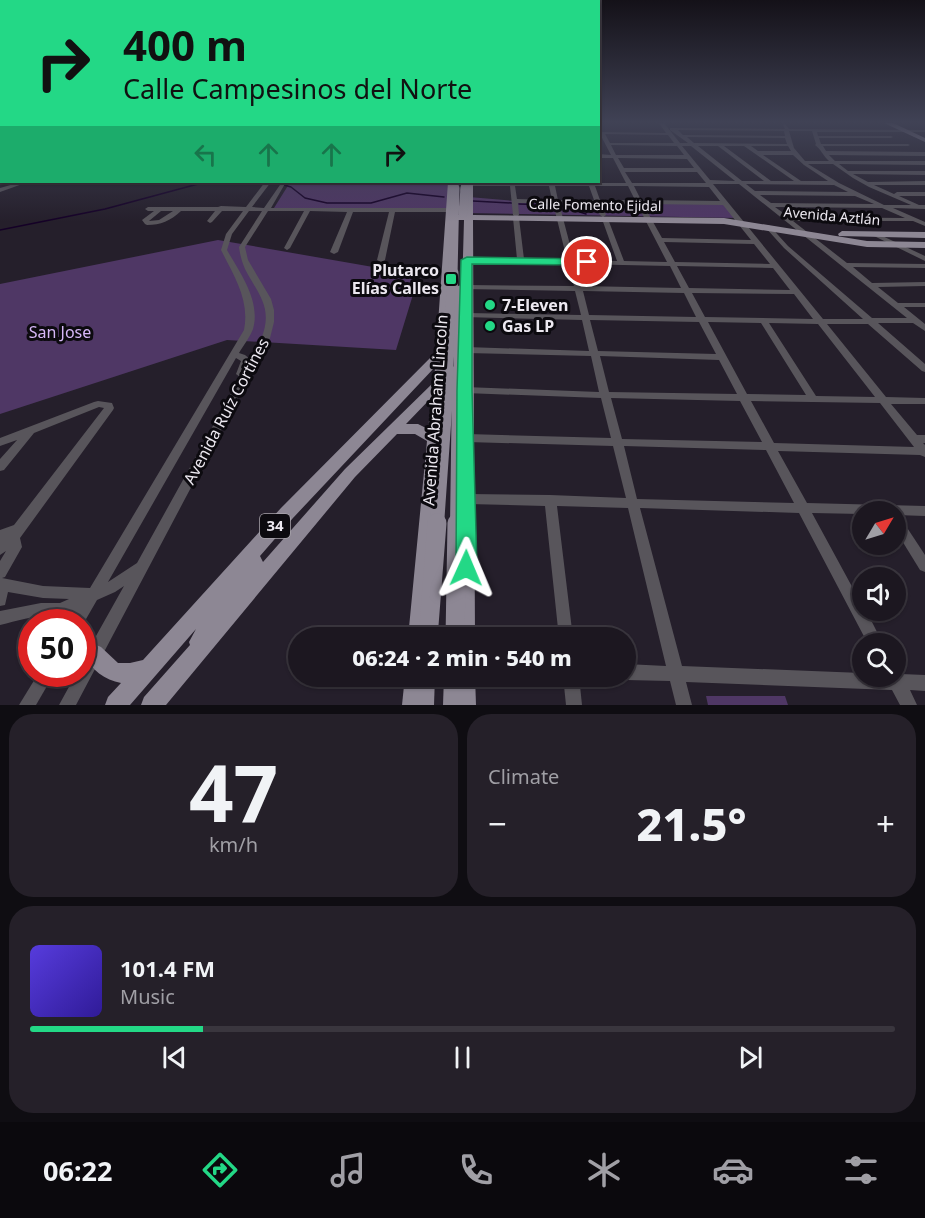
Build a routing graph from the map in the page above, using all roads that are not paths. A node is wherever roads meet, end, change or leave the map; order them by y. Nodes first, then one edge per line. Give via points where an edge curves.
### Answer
1 (600, 156) edge
2 (616, 156) junction
3 (708, 156) edge
4 (734, 156) edge
5 (761, 156) edge
6 (799, 156) edge
7 (827, 156) edge
8 (688, 157) joint
9 (806, 162) junction
10 (834, 162) junction
11 (925, 163) edge
12 (622, 170) junction
13 (698, 170) junction
14 (848, 172) junction
15 (925, 173) edge
16 (740, 182) junction
17 (769, 182) junction
18 (798, 182) junction
19 (22, 183) edge
20 (283, 183) edge
21 (452, 183) edge
22 (452, 183) edge
23 (468, 183) edge
24 (468, 183) edge
25 (512, 183) edge
26 (551, 183) edge
27 (591, 183) edge
28 (836, 183) junction
29 (868, 183) junction
30 (925, 183) edge
31 (266, 184) edge
32 (709, 184) junction
33 (630, 185) junction
34 (670, 185) junction
35 (0, 190) edge
36 (755, 193) junction
37 (857, 194) junction
38 (891, 194) junction
39 (925, 194) edge
40 (271, 201) junction
41 (515, 201) junction
42 (557, 202) junction
43 (598, 202) junction
44 (640, 203) junction
45 (683, 203) junction
46 (725, 203) junction
47 (771, 205) junction
48 (884, 206) junction
49 (922, 207) edge
50 (180, 208) junction
51 (221, 208) junction
52 (266, 208) junction
53 (148, 209) dead end
54 (161, 209) junction
55 (308, 209) junction
56 (351, 209) junction
57 (393, 209) junction
58 (247, 211) junction
59 (449, 212) junction
60 (468, 212) junction
61 (516, 216) junction
62 (559, 217) junction
63 (604, 217) junction
64 (648, 218) junction
65 (788, 219) junction
66 (739, 220) junction
67 (915, 220) junction
68 (210, 221) dead end
69 (925, 222) edge
70 (767, 226) junction
71 (253, 228) junction
72 (803, 231) junction
73 (876, 235) junction
74 (925, 235) edge
75 (661, 240) junction
76 (756, 242) junction
77 (896, 245) junction
78 (925, 245) edge
79 (287, 248) dead end
80 (334, 252) dead end
81 (925, 259) edge
82 (381, 260) dead end
83 (467, 260) junction
84 (522, 261) junction
85 (570, 262) junction
86 (621, 263) junction
87 (672, 263) junction
88 (847, 265) junction
89 (774, 266) junction
90 (925, 266) edge
91 (925, 284) edge
92 (870, 285) junction
93 (466, 286) junction
94 (578, 288) junction
95 (686, 290) junction
96 (796, 292) junction
97 (897, 305) junction
98 (925, 305) edge
99 (466, 315) junction
100 (586, 318) junction
101 (702, 320) junction
102 (763, 320) junction
103 (914, 320) junction
104 (821, 321) junction
105 (872, 321) junction
106 (925, 328) edge
107 (466, 350) junction
108 (594, 353) junction
109 (234, 355) junction
110 (722, 357) junction
111 (464, 368) junction
112 (925, 369) edge
113 (440, 375) junction
114 (465, 390) junction
115 (605, 395) junction
116 (743, 397) junction
117 (813, 399) junction
118 (883, 401) junction
119 (925, 401) edge
120 (32, 429) junction
121 (393, 429) junction
122 (466, 430) junction
123 (436, 431) junction
124 (215, 433) junction
125 (913, 439) junction
126 (925, 439) edge
127 (0, 441) edge
128 (618, 444) junction
129 (770, 447) junction
130 (924, 452) edge
131 (0, 467) edge
132 (468, 499) junction
133 (550, 500) junction
134 (633, 504) junction
135 (803, 509) junction
136 (925, 511) edge
137 (852, 512) edge
138 (906, 513) edge
139 (11, 534) edge
140 (906, 537) edge
141 (0, 549) edge
142 (250, 556) junction
143 (925, 566) edge
144 (142, 567) junction
145 (0, 573) edge
146 (0, 584) edge
147 (92, 594) junction
148 (0, 600) edge
149 (62, 609) edge
150 (84, 609) edge
151 (18, 614) edge
152 (0, 618) edge
153 (419, 627) edge
154 (429, 627) edge
155 (455, 627) edge
156 (465, 627) edge
157 (565, 627) edge
158 (870, 633) edge
159 (96, 651) edge
160 (96, 656) edge
161 (187, 664) junction
162 (148, 668) junction
163 (636, 672) edge
164 (676, 673) junction
165 (852, 678) edge
166 (906, 680) edge
167 (925, 683) edge
168 (38, 687) edge
169 (77, 687) edge
170 (414, 687) edge
171 (424, 687) edge
172 (454, 687) edge
173 (465, 687) edge
174 (572, 687) edge
175 (899, 687) edge
176 (27, 705) edge
177 (67, 705) edge
178 (116, 705) edge
179 (152, 705) edge
180 (413, 705) edge
181 (423, 705) edge
182 (454, 705) edge
183 (465, 705) edge
184 (574, 705) edge
185 (684, 705) edge
186 (909, 705) edge

1 - 2 street
2 - 8 street
2 - 12 street
3 - 16 street
4 - 17 street
5 - 18 street
6 - 9 street
7 - 10 street
8 - 13 street
9 - 10 street
9 - 28 street
10 - 11 street
10 - 14 street
12 - 13 street
12 - 33 street
13 - 32 street
14 - 15 street
14 - 29 street
16 - 17 street
16 - 32 street
16 - 36 street
17 - 18 street
18 - 28 street
19 - 35 street
20 - 40 street, Avenida Ruíz Cortines
21 - 59 main road, Avenida Abraham Lincoln
22 - 154 main road, Avenida Abraham Lincoln, bridge via 455,246 448,380
23 - 60 main road, Avenida Abraham Lincoln
24 - 155 main road, bridge via 457,418
25 - 26 street
25 - 41 street
26 - 27 street
26 - 42 street
27 - 33 street
27 - 43 street
28 - 37 street
29 - 30 street
29 - 38 street
31 - 40 street via 257,203
31 - 58 street
32 - 34 street
32 - 46 street
33 - 34 street
33 - 44 street
34 - 45 street
36 - 37 street
36 - 47 street
37 - 48 street
38 - 39 street
38 - 49 street
40 - 52 street, Avenida Ruíz Cortines
41 - 42 street
41 - 61 street
42 - 43 street
42 - 62 street
43 - 44 street
43 - 63 street
44 - 45 street
44 - 64 street
45 - 46 street
46 - 66 street
47 - 48 street
47 - 65 street
48 - 49 street
48 - 67 street
50 - 51 street
50 - 54 street
50 - 54 street via 168,220 147,223 148,216
51 - 58 street
51 - 68 street
52 - 55 street
52 - 58 street
52 - 71 street, Avenida Ruíz Cortines
53 - 54 street
55 - 56 street
55 - 79 street
56 - 57 street
56 - 80 street
57 - 59 street
57 - 82 street
58 - 71 street via 256,213 250,222
58 - 109 street via 229,234 224,250 251,310 248,330
59 - 60 main road, Calle Fomento Ejidal
59 - 113 main road, Avenida Abraham Lincoln
60 - 61 main road, Calle Fomento Ejidal
60 - 83 main road, Avenida Abraham Lincoln
61 - 62 main road, Calle Fomento Ejidal
61 - 84 street
62 - 63 main road, Calle Fomento Ejidal
62 - 85 street
63 - 64 main road, Calle Fomento Ejidal
63 - 86 street
64 - 66 main road, Calle Fomento Ejidal
64 - 75 street
65 - 67 street
65 - 72 street
66 - 70 main road, Avenida Aztlán
66 - 72 main road, Avenida Aztlán
66 - 76 street
67 - 69 street
70 - 72 main road, Avenida Aztlán
70 - 105 street
71 - 124 street, Avenida Ruíz Cortines via 242,248 243,256 272,309 271,327
72 - 73 main road, Avenida Aztlán
72 - 77 main road, Avenida Aztlán via 852,242
72 - 88 street
73 - 74 main road, Avenida Aztlán
73 - 77 street
75 - 76 street
75 - 87 street
76 - 89 street
77 - 78 main road, Avenida Aztlán
77 - 81 street
83 - 84 street
83 - 93 main road, Avenida Abraham Lincoln
84 - 85 street
85 - 86 street
85 - 94 street
86 - 87 street
87 - 89 street
87 - 95 street
88 - 90 street
88 - 92 street
89 - 96 street
91 - 92 street
92 - 97 street
93 - 94 street
93 - 99 main road, Avenida Abraham Lincoln
94 - 95 street
94 - 100 street
95 - 96 street
95 - 101 street
96 - 104 street
97 - 98 street
97 - 103 street
99 - 100 street
99 - 107 main road, Avenida Abraham Lincoln
100 - 101 street
100 - 108 street
101 - 102 street
101 - 110 street
102 - 104 street
102 - 117 street
103 - 105 street
103 - 106 street
104 - 105 street
104 - 118 street
105 - 112 street
107 - 108 street
107 - 111 main road, Avenida Abraham Lincoln
108 - 110 street
108 - 115 street
109 - 124 street via 242,357 246,364 217,419
109 - 147 street
110 - 116 street
111 - 113 main road
111 - 114 main road, Avenida Abraham Lincoln
113 - 114 main road
113 - 121 main road, 34
113 - 123 main road, Avenida Abraham Lincoln
113 - 142 main road, 34 via 405,391
114 - 115 street
114 - 122 main road, Avenida Abraham Lincoln
115 - 116 street
115 - 128 street
116 - 117 street
116 - 129 street
117 - 118 street
118 - 119 street
118 - 125 street
120 - 127 street
120 - 131 street
120 - 139 street via 98,404 109,408
121 - 123 main road
121 - 161 main road, 34 via 350,473
122 - 123 main road via 453,416
122 - 128 street
122 - 132 main road, Avenida Abraham Lincoln
123 - 153 main road, Avenida Abraham Lincoln
124 - 144 street, Avenida Ruíz Cortines
125 - 126 street
125 - 130 street
128 - 129 street
128 - 134 street
129 - 130 street
129 - 135 street
132 - 133 street
132 - 156 main road, Avenida Abraham Lincoln
133 - 134 street
133 - 157 street
134 - 135 street
134 - 164 street
135 - 137 street
135 - 158 street
136 - 138 street
139 - 141 street
139 - 145 street via 16,547
140 - 143 street
142 - 161 main road via 255,568 212,621
142 - 162 main road, 34
144 - 147 street
144 - 159 street, Avenida Ruíz Cortines
146 - 147 street via 43,592
146 - 148 street
147 - 149 street
147 - 150 street
151 - 152 street
160 - 162 main road via 116,673 127,675
161 - 179 main road, 34
162 - 178 main road, 34
163 - 164 street
164 - 165 street
164 - 185 street
166 - 167 street
168 - 176 street
169 - 177 street, Avenida Ruíz Cortines
170 - 180 main road
171 - 181 main road
172 - 182 main road
173 - 183 main road
174 - 184 street
175 - 186 street

